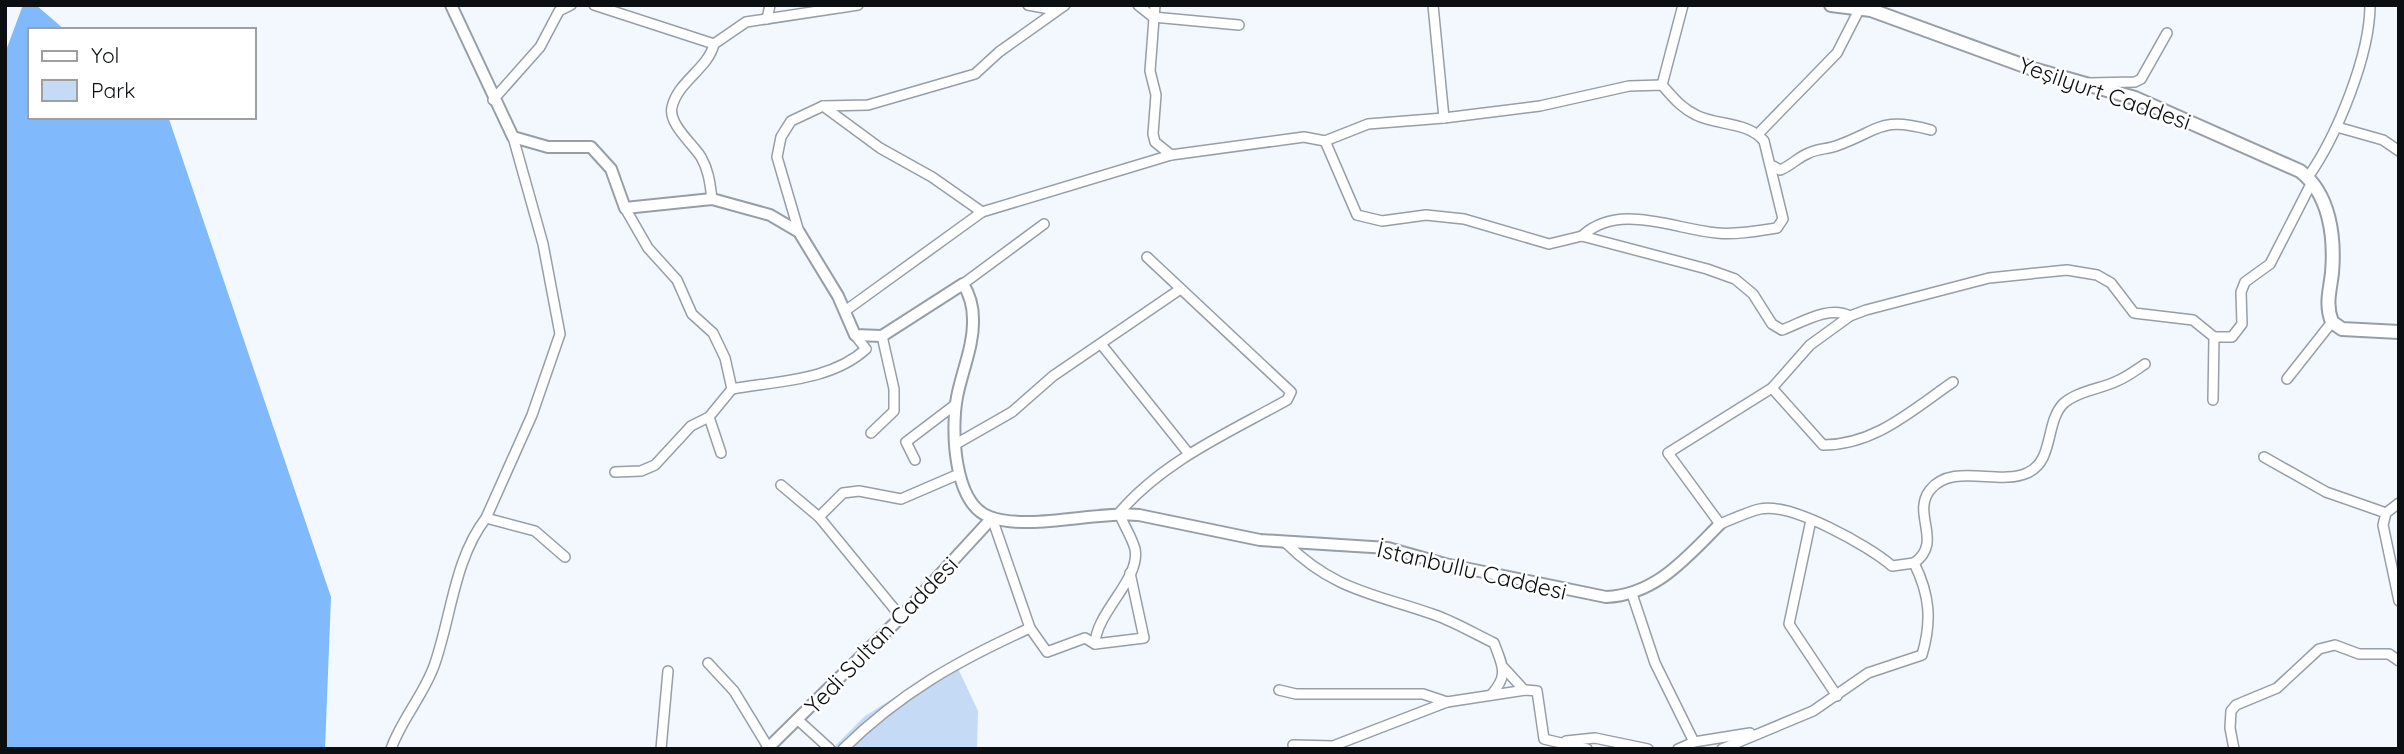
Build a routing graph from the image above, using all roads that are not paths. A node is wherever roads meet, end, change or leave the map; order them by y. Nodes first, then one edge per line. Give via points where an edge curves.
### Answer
1 (451, 5) edge
2 (571, 5) edge
3 (594, 5) edge
4 (771, 5) edge
5 (858, 5) edge
6 (1028, 5) edge
7 (1138, 5) edge
8 (1155, 5) edge
9 (1433, 5) edge
10 (1683, 5) edge
11 (1831, 5) edge
12 (2370, 5) edge
13 (1058, 7) edge
14 (1860, 8) junction
15 (1153, 17) junction
16 (767, 19) junction
17 (1239, 25) dead end
18 (2167, 33) dead end
19 (714, 44) junction
20 (2085, 83) junction
21 (1662, 85) junction
22 (493, 100) junction
23 (823, 106) junction
24 (1444, 118) junction
25 (2337, 127) junction
26 (1931, 130) dead end
27 (1758, 134) junction
28 (513, 137) junction
29 (1325, 141) junction
30 (2399, 151) edge
31 (1171, 155) junction
32 (1773, 166) junction
33 (2310, 180) junction
34 (712, 199) junction
35 (625, 208) junction
36 (982, 212) junction
37 (1044, 224) dead end
38 (799, 232) junction
39 (1582, 236) junction
40 (1147, 257) dead end
41 (963, 284) junction
42 (1179, 290) junction
43 (845, 311) junction
44 (1850, 316) junction
45 (2332, 322) junction
46 (2399, 332) edge
47 (855, 335) junction
48 (882, 336) junction
49 (2214, 337) junction
50 (1101, 344) junction
51 (2145, 364) dead end
52 (2287, 379) dead end
53 (1954, 382) dead end
54 (1772, 388) junction
55 (732, 389) junction
56 (2213, 400) dead end
57 (956, 404) junction
58 (709, 417) junction
59 (871, 433) dead end
60 (956, 444) junction
61 (721, 453) dead end
62 (1188, 454) junction
63 (2264, 457) dead end
64 (915, 460) dead end
65 (615, 472) dead end
66 (959, 474) junction
67 (781, 485) dead end
68 (2399, 503) edge
69 (1119, 513) junction
70 (2386, 513) junction
71 (818, 517) junction
72 (486, 518) junction
73 (992, 518) junction
74 (1811, 520) junction
75 (1720, 524) junction
76 (1286, 543) junction
77 (565, 557) dead end
78 (1914, 563) junction
79 (1130, 573) junction
80 (1632, 594) junction
81 (2399, 601) edge
82 (901, 617) junction
83 (1030, 628) junction
84 (1095, 644) junction
85 (2399, 661) edge
86 (708, 663) dead end
87 (1504, 667) junction
88 (668, 671) dead end
89 (1279, 690) dead end
90 (1524, 690) junction
91 (1491, 695) junction
92 (1837, 696) junction
93 (1447, 702) junction
94 (797, 719) junction
95 (1766, 731) junction
96 (1558, 741) junction
97 (1694, 742) junction
98 (1293, 745) dead end
99 (767, 748) edge
100 (391, 749) edge
101 (661, 749) edge
102 (830, 749) edge
103 (843, 749) edge
104 (1587, 749) edge
105 (1648, 749) edge
106 (1678, 749) edge
107 (1722, 749) edge
108 (2234, 749) edge

1 - 22 street
2 - 22 street via 559,11 540,47
3 - 19 street
4 - 16 street
5 - 16 street
6 - 13 street
7 - 15 street
8 - 15 street
9 - 24 street
10 - 21 street
11 - 14 main road, Yeşilyurt Caddesi
12 - 25 street via 2370,26
13 - 23 street via 975,74 868,105
14 - 20 main road, Yeşilyurt Caddesi
14 - 27 street via 1837,53
15 - 17 street
15 - 31 street via 1153,134 1155,142
16 - 19 street via 746,22
18 - 20 street via 2141,79
19 - 34 street via 712,54 681,88 672,107 672,118 710,175
20 - 33 main road, Yeşilyurt Caddesi via 2163,109 2288,165
21 - 24 street via 1629,86 1540,106
21 - 27 street via 1681,107 1698,117
22 - 28 street
23 - 36 street
23 - 38 street via 791,121 777,157
24 - 29 street via 1368,124
25 - 30 street via 2383,140
25 - 33 street
26 - 32 street via 1890,123 1806,153 1780,170
27 - 32 street
28 - 35 street via 548,147 591,147 611,169
28 - 72 street via 543,244 560,334 532,415
29 - 31 street via 1304,137
29 - 39 street via 1357,215 1382,220 1426,215 1464,219 1549,244
31 - 36 street
32 - 39 street via 1783,219 1777,228 1719,233 1629,218 1595,225
33 - 45 main road via 2328,212 2333,269 2327,301
33 - 49 street via 2277,253 2241,292 2239,332 2223,339
34 - 35 street
34 - 38 street via 771,215
35 - 55 street via 648,248 677,280 692,314 712,333 725,358
36 - 43 street
37 - 41 street
38 - 43 street
39 - 44 street via 1735,279 1782,330 1824,313 1841,311
40 - 42 street
41 - 48 street
41 - 57 street via 970,295 974,322
42 - 50 street
42 - 62 street via 1291,392 1287,400
43 - 47 street
44 - 49 street via 1989,278 2075,271 2111,283 2134,313 2193,320
44 - 54 street via 1810,345
45 - 46 main road via 2342,329
45 - 52 street
47 - 48 street
47 - 55 street via 866,349 852,362 815,375
48 - 59 street via 894,411
49 - 56 street
50 - 60 street via 1012,412
50 - 62 street
51 - 78 street via 2118,381 2064,403 2041,461 2031,472 2002,479 1969,475 1930,489 1924,516 1928,547
53 - 54 street via 1877,433 1848,445 1823,445
54 - 75 street via 1668,453
55 - 58 street
57 - 60 street
57 - 64 street via 906,442
58 - 61 street
58 - 65 street via 691,426 655,466
60 - 66 street
62 - 69 street via 1145,484
63 - 70 street via 2326,492
66 - 71 street via 901,499 859,491 844,493
66 - 73 street via 975,507
67 - 71 street
68 - 70 street
69 - 73 street, İstanbullu Caddesi via 1041,520
69 - 76 street, İstanbullu Caddesi
69 - 79 street via 1135,550
70 - 81 street via 2383,526
71 - 82 street
72 - 77 street via 535,531
72 - 100 street via 453,594 433,667
73 - 82 street, Yedi Sultan Caddesi
73 - 83 street
74 - 75 street via 1779,508 1761,509
74 - 78 street via 1877,552 1892,566
74 - 92 street via 1789,624
75 - 80 street, İstanbullu Caddesi via 1667,575
76 - 80 street, İstanbullu Caddesi via 1388,548 1595,597
76 - 87 street via 1304,561 1358,592 1437,615 1494,643
78 - 92 street via 1930,626 1922,655 1868,673
79 - 84 street via 1096,629
79 - 84 street via 1144,638
80 - 97 street via 1655,663
82 - 94 street, Yedi Sultan Caddesi
83 - 84 street via 1047,652 1085,638
83 - 103 street via 970,655 892,705
85 - 108 street via 2389,654 2359,654 2335,645 2319,649 2277,688 2236,705 2230,728
86 - 99 street via 734,691
87 - 90 street
87 - 91 street via 1502,683
88 - 101 street
89 - 93 street via 1296,694 1423,694
90 - 91 street
90 - 96 street via 1536,691 1544,739
91 - 93 street
92 - 95 street
93 - 98 street via 1333,746
94 - 99 street, Yedi Sultan Caddesi
94 - 102 street
95 - 97 street
95 - 107 street
96 - 104 street
96 - 105 street via 1595,738
97 - 106 street

